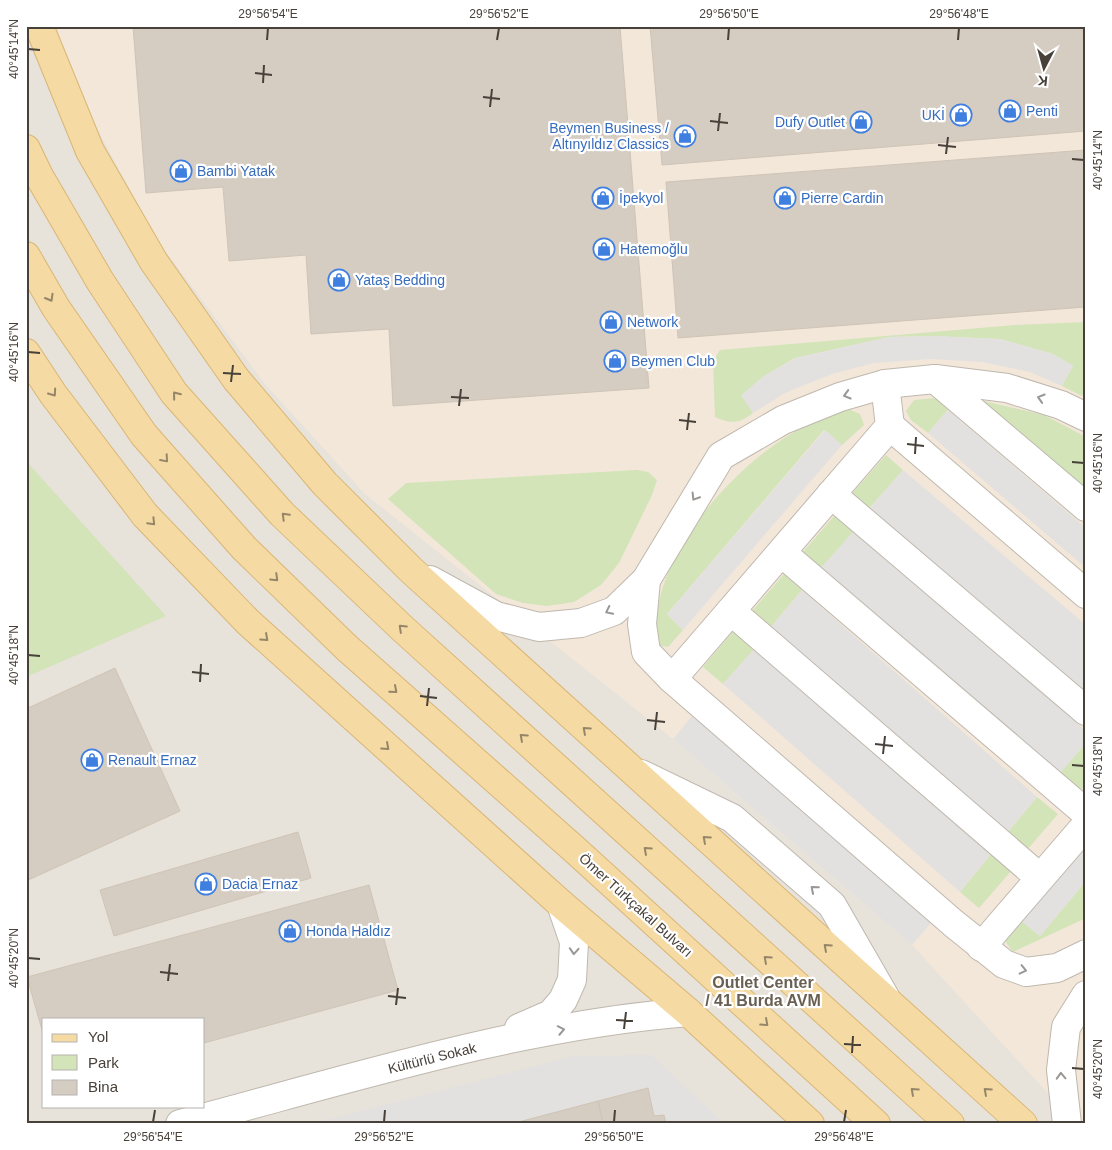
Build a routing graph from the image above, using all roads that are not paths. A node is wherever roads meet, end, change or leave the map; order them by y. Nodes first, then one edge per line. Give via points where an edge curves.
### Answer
1 (39, 26) edge
2 (26, 149) edge
3 (26, 256) edge
4 (26, 353) edge
5 (935, 379) junction
6 (885, 384) junction
7 (1086, 417) edge
8 (890, 426) junction
9 (832, 494) junction
10 (1086, 507) edge
11 (782, 553) junction
12 (411, 570) junction
13 (646, 580) junction
14 (1086, 594) edge
15 (731, 611) junction
16 (672, 678) junction
17 (1086, 712) edge
18 (1086, 813) edge
19 (1086, 825) edge
20 (1040, 877) junction
21 (561, 904) junction
22 (981, 947) junction
23 (1086, 954) edge
24 (1086, 995) edge
25 (688, 1012) junction
26 (479, 1046) junction
27 (180, 1124) edge
28 (810, 1124) edge
29 (876, 1124) edge
30 (950, 1124) edge
31 (1023, 1124) edge
32 (1067, 1124) edge

1 - 12 main road via 90,151 154,262 242,387 324,484
30 -> 2 main road via 403,629 282,514 174,393 100,282
3 -> 29 main road, Ömer Türkçakal Bulvarı via 56,308 144,435 244,548 347,648
4 -> 21 main road via 53,394 145,515 248,622
5 - 6 street
7 -> 5 street via 1061,405 1007,388
5 - 10 street
6 - 8 street
6 -> 13 street via 840,397 783,420 721,456
8 - 9 street
8 - 14 street
9 - 11 street
9 - 17 street
11 - 15 street
11 - 18 street
13 -> 12 street via 614,611 581,622 539,627 496,616
31 -> 12 main road
13 - 16 street via 642,624 646,652
15 - 16 street
15 - 20 street
16 - 22 street
19 - 20 street
20 - 22 street
21 - 25 main road
21 -> 26 street via 574,942 572,980 563,1000 551,1014
22 -> 23 street via 1004,964 1026,972 1057,968
32 -> 24 street via 1061,1070 1066,1027
26 -> 25 street, Kültürlü Sokak via 635,1016
25 - 28 main road
26 - 27 street, Kültürlü Sokak

